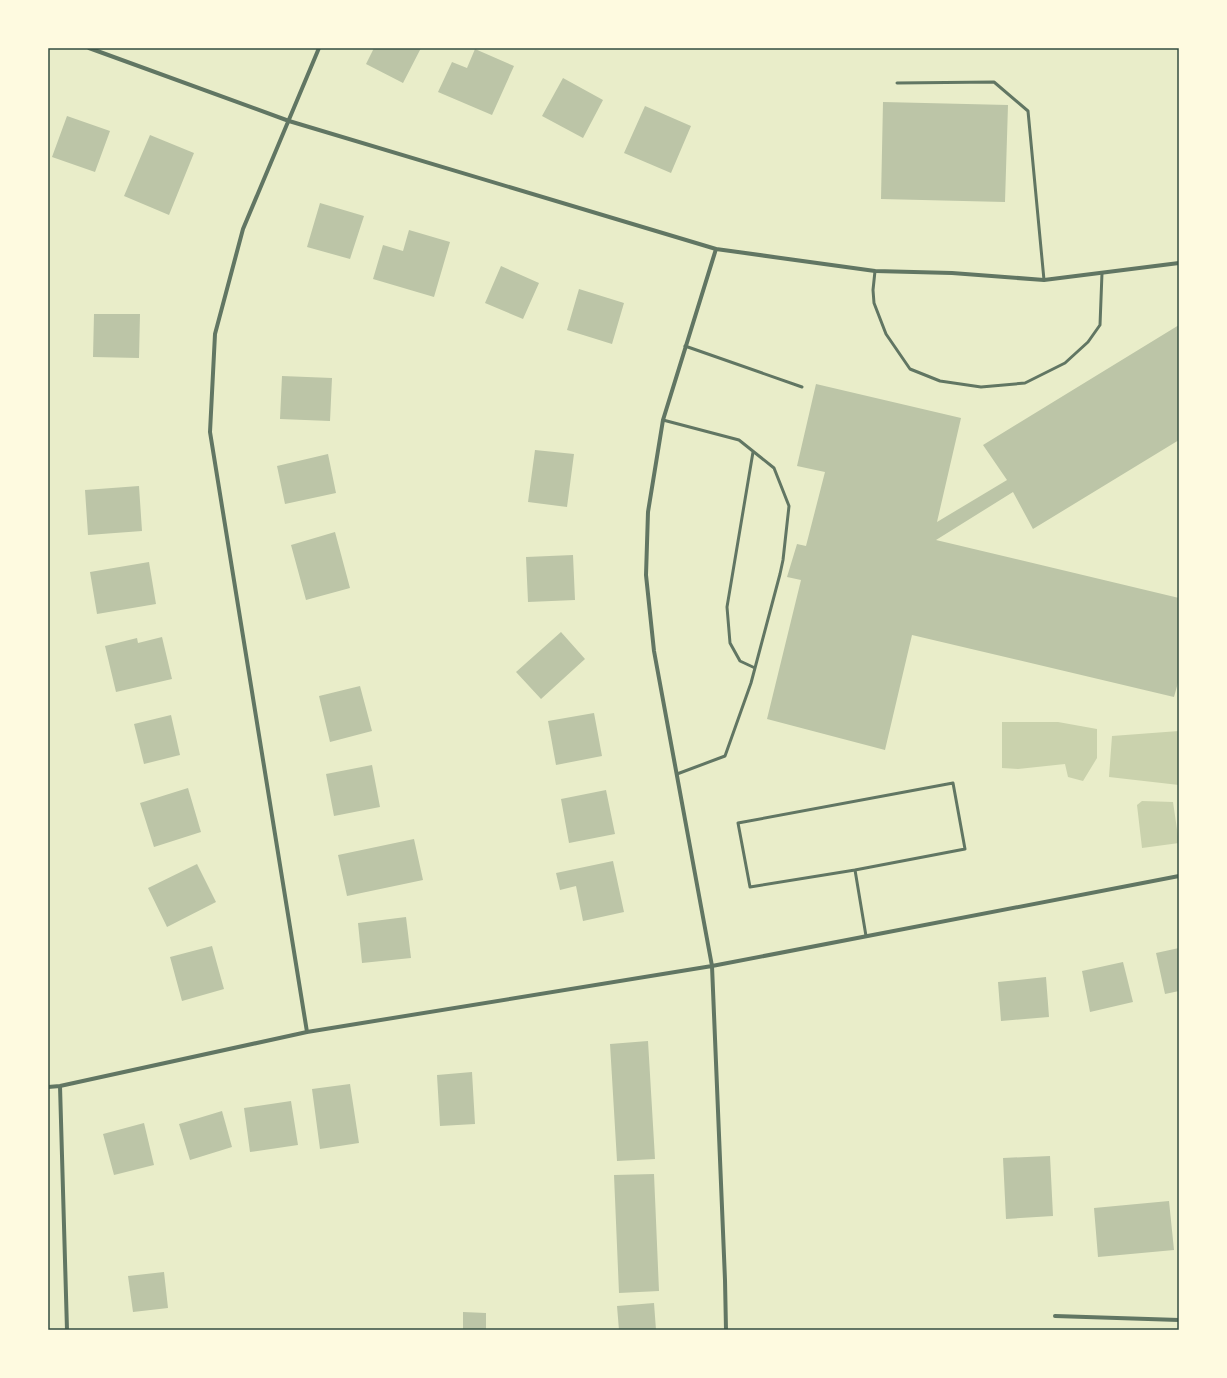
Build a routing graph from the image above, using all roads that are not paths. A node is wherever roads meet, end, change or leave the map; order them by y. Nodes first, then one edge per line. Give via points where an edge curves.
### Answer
1 (89, 48) edge
2 (319, 48) edge
3 (897, 82) dead end
4 (288, 121) junction
5 (716, 249) junction
6 (1179, 263) edge
7 (875, 271) junction
8 (1102, 273) junction
9 (1044, 280) junction
10 (686, 346) junction
11 (802, 387) dead end
12 (663, 420) junction
13 (753, 452) junction
14 (755, 668) junction
15 (677, 774) junction
16 (855, 870) junction
17 (1179, 876) edge
18 (866, 936) junction
19 (712, 966) junction
20 (306, 1032) junction
21 (60, 1086) junction
22 (48, 1087) edge
23 (1055, 1316) dead end
24 (1179, 1320) edge
25 (67, 1330) edge
26 (726, 1330) edge

1 - 4 street
2 - 4 street
3 - 9 lane via 994,82 1028,111
4 - 5 street
4 - 20 street via 243,229 215,334 210,432
5 - 7 street
5 - 10 street
6 - 8 street
7 - 8 lane via 874,303 886,334 910,369 940,381 981,387 1025,382 1066,363 1088,342 1100,325
7 - 9 street
8 - 9 street
10 - 11 lane
10 - 12 street
12 - 13 lane via 739,440
12 - 15 street via 648,512 646,575 654,651
13 - 14 lane via 726,607 730,643 740,662
13 - 14 lane via 774,468 790,506 783,560
14 - 15 lane via 725,756
15 - 19 street
16 - 16 lane via 964,849 953,783 738,823 750,887
16 - 18 lane
17 - 18 street
18 - 19 street
19 - 20 street
19 - 26 street
20 - 21 street
21 - 22 street
21 - 25 street
23 - 24 street

